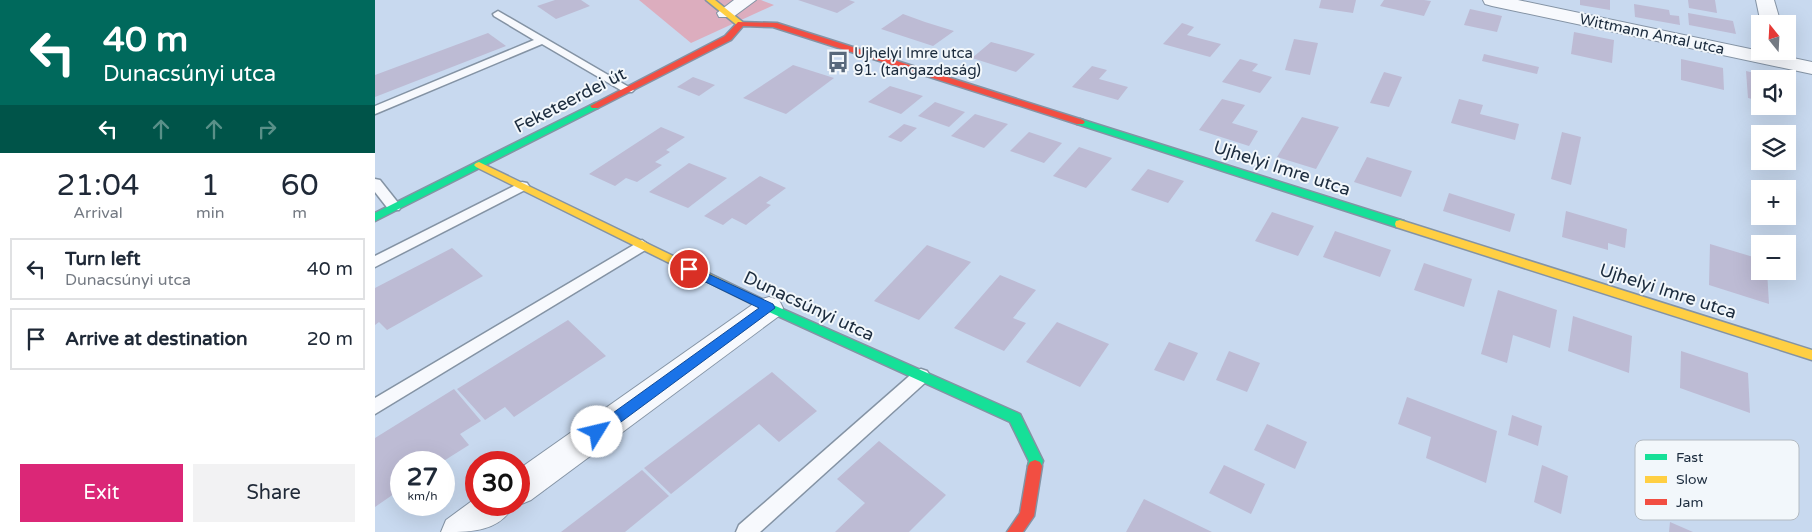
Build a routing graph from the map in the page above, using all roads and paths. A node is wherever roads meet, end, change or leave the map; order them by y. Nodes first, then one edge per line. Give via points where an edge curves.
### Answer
1 (710, 0) edge
2 (747, 0) edge
3 (1492, 0) edge
4 (1765, 0) edge
5 (499, 14) dead end
6 (1769, 15) edge
7 (733, 19) junction
8 (543, 40) junction
9 (1751, 51) edge
10 (1789, 60) edge
11 (1812, 68) edge
12 (629, 90) junction
13 (375, 110) edge
14 (479, 165) junction
15 (375, 183) edge
16 (522, 186) junction
17 (394, 207) junction
18 (375, 217) edge
19 (642, 245) junction
20 (375, 262) edge
21 (769, 308) junction
22 (1812, 355) edge
23 (921, 376) junction
24 (375, 406) edge
25 (530, 481) edge
26 (481, 516) edge
27 (459, 532) edge
28 (746, 532) edge
29 (1014, 532) edge

1 - 7 street
2 - 7 street
3 - 9 street, Wittmann Antal utca
4 - 6 street
5 - 8 lane
7 - 12 street, Feketeerdei út via 728,38
7 - 22 street, Ujhelyi Imre utca via 774,25
8 - 12 lane
8 - 13 lane
10 - 11 street, Wittmann Antal utca
12 - 14 street, Feketeerdei út
14 - 16 street, Dunacsúnyi utca
14 - 17 street, Feketeerdei út
15 - 17 lane
16 - 19 street, Dunacsúnyi utca
16 - 20 lane
17 - 18 street, Feketeerdei út
19 - 21 street, Dunacsúnyi utca
19 - 24 lane
21 - 23 street, Dunacsúnyi utca
21 - 25 street
23 - 28 lane
23 - 29 street, Dunacsúnyi utca via 1015,418 1036,461 1027,516
26 - 27 street

